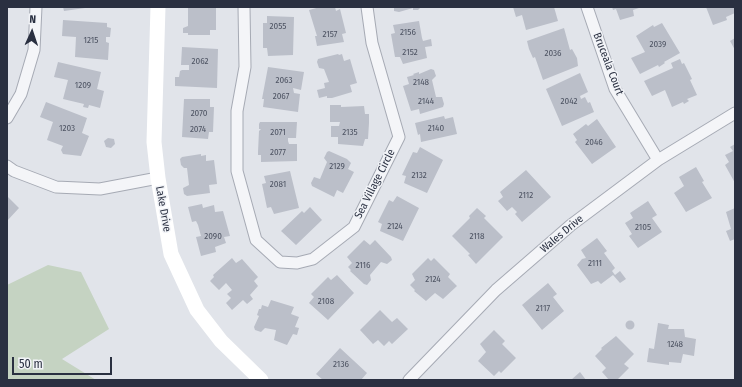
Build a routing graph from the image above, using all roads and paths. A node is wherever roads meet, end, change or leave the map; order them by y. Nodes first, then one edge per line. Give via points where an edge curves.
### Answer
1 (36, 7) edge
2 (158, 7) edge
3 (244, 7) edge
4 (367, 7) edge
5 (587, 7) edge
6 (735, 113) edge
7 (7, 118) edge
8 (658, 160) junction
9 (7, 166) edge
10 (158, 178) junction
11 (413, 378) edge
12 (261, 380) edge

1 - 7 street via 34,50 21,94
2 - 10 street, Lake Drive via 154,142
3 - 4 street, Sea Village Circle via 245,67 237,111 237,171 256,240 280,262 297,263 313,259 354,227 399,137 372,43
5 - 8 street, Bruceala Court via 615,89
6 - 8 street, Wales Drive
8 - 11 street, Wales Drive via 571,225 502,285
9 - 10 street via 56,187 100,189
10 - 12 street, Lake Drive via 171,254 197,310 221,341

